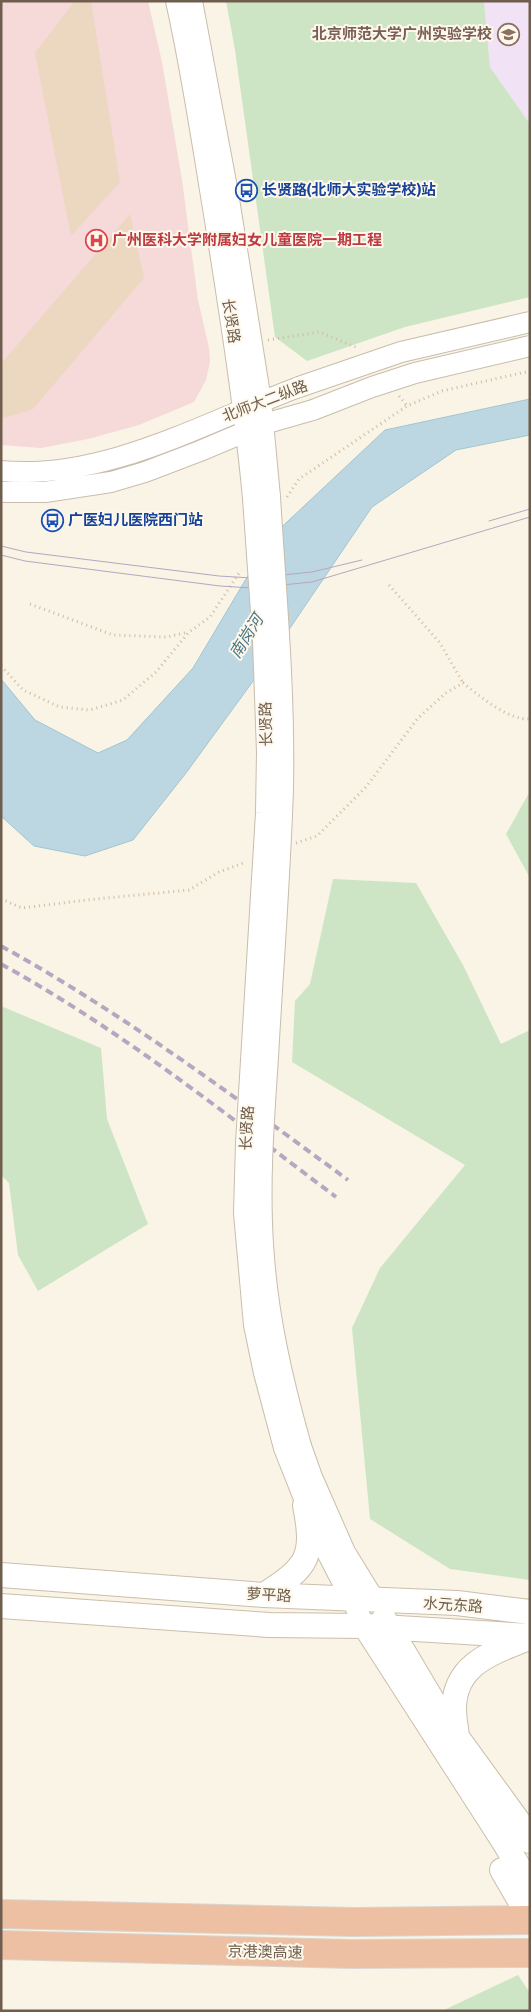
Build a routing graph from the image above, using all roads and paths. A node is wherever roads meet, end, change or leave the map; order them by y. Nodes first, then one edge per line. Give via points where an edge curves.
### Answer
1 (176, 1) edge
2 (192, 1) edge
3 (530, 322) edge
4 (530, 346) edge
5 (253, 405) junction
6 (256, 428) junction
7 (1, 471) edge
8 (1, 492) edge
9 (389, 585) dead end
10 (30, 604) dead end
11 (189, 632) dead end
12 (463, 683) dead end
13 (293, 1447) junction
14 (305, 1505) junction
15 (1, 1575) edge
16 (264, 1596) junction
17 (350, 1600) junction
18 (375, 1601) junction
19 (1, 1606) edge
20 (530, 1612) edge
21 (365, 1626) junction
22 (390, 1628) junction
23 (530, 1637) edge
24 (412, 1701) junction
25 (458, 1740) junction
26 (530, 1817) edge
27 (530, 1841) edge
28 (530, 1886) edge
29 (1, 1914) edge
30 (530, 1919) edge
31 (1, 1946) edge
32 (530, 1953) edge

1 - 5 street, 长贤路
2 - 5 street, 长贤路 via 228,193
3 - 5 street, 北师大二纵路, bridge via 401,352
4 - 6 street, 北师大二纵路, bridge via 415,373
5 - 6 street, 长贤路
5 - 7 street, 北师大二纵路 via 117,459 60,469
6 - 8 street, 北师大二纵路 via 111,482 45,492
6 - 13 street, 长贤路, bridge via 261,498 281,656 284,739 262,1150 262,1217 266,1274
9 - 12 path via 440,644
10 - 11 path via 112,634 167,637
13 - 14 street
13 - 18 street via 312,1477 345,1552
14 - 16 main road via 310,1539 303,1564
14 - 17 street
15 - 16 main road, 萝平路
16 - 17 main road, 萝平路
17 - 18 main road, 萝平路
17 - 21 street
18 - 20 main road, 水元东路 via 457,1603
18 - 22 main road
19 - 21 main road, 萝平路 via 269,1625
21 - 22 main road, 萝平路
21 - 24 main road
22 - 23 main road, 水元东路
22 - 25 main road
23 - 25 main road via 490,1653 466,1672 459,1684 454,1710
24 - 28 main road
24 - 30 main road
25 - 26 main road
25 - 27 main road
29 - 30 highway via 354,1922
31 - 32 highway, 京港澳高速 via 351,1954

